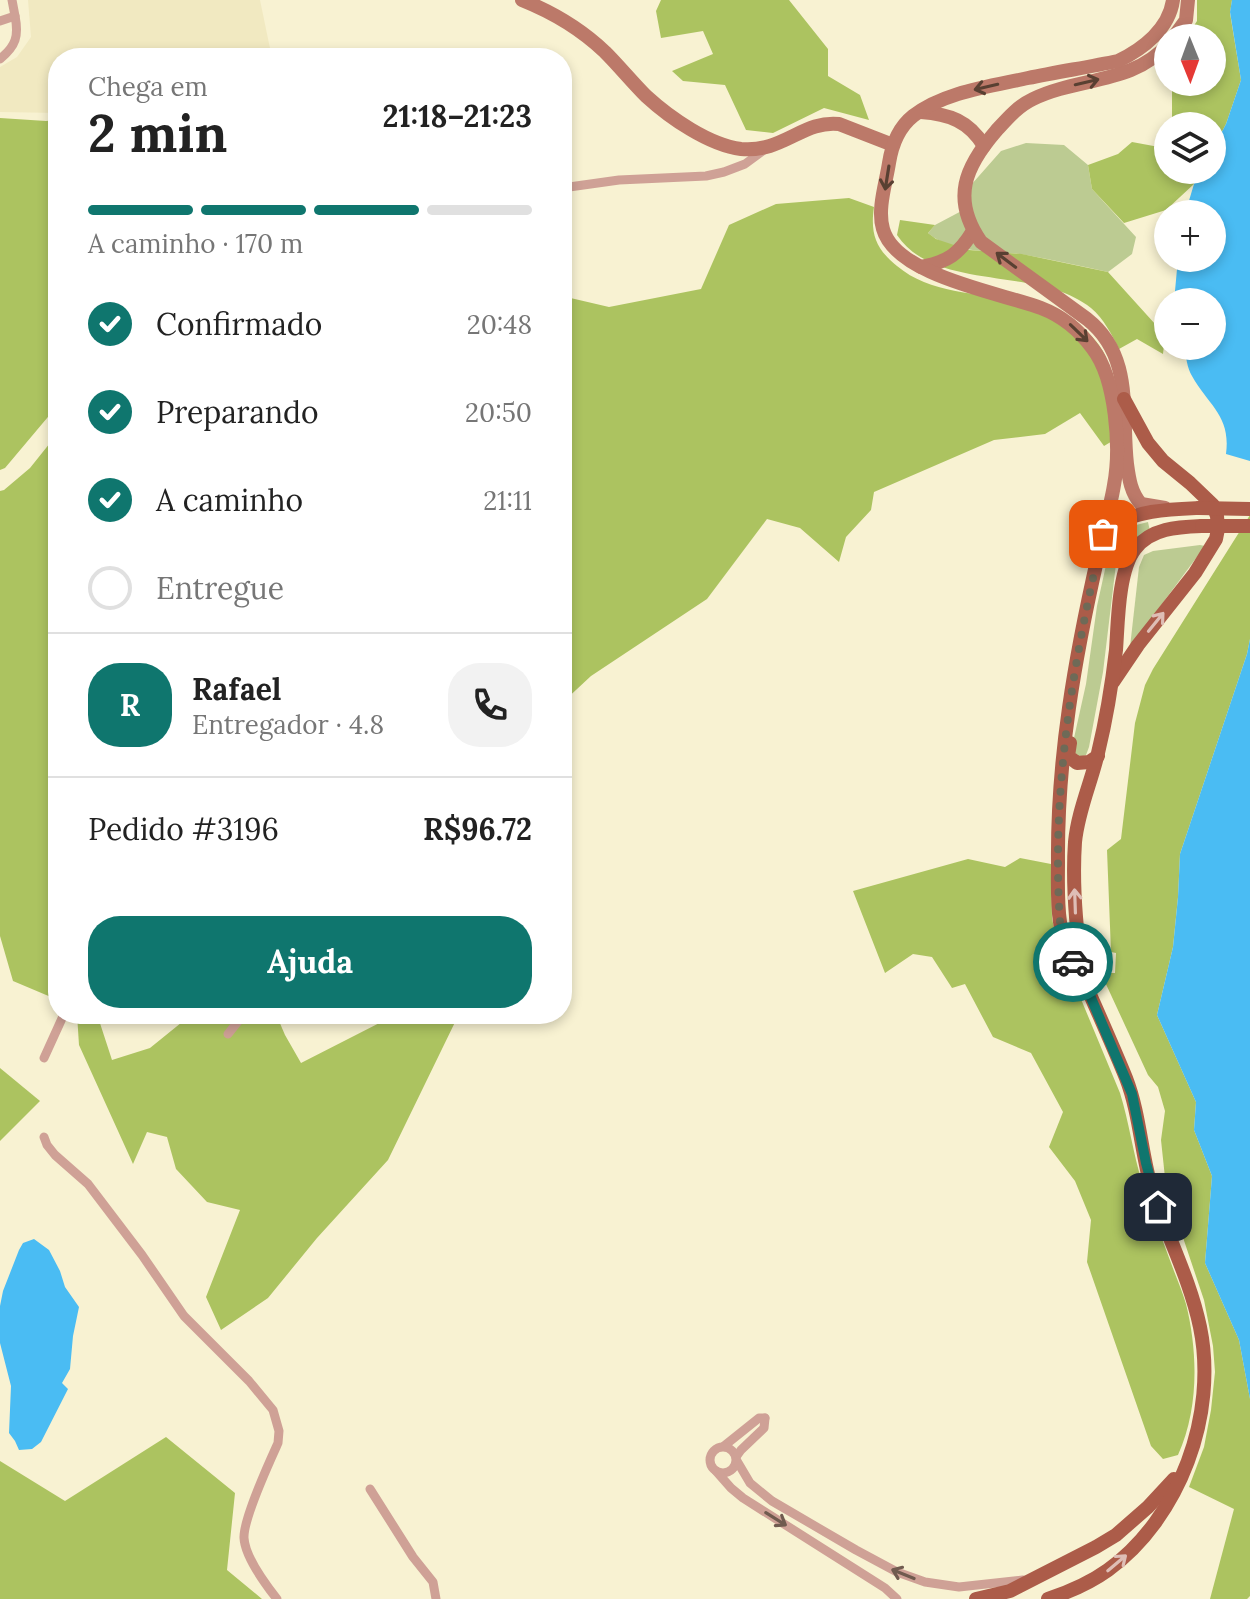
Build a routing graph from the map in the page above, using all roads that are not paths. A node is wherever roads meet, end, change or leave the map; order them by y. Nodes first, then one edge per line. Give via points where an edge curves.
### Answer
1 (12, 0) edge
2 (522, 0) edge
3 (1173, 0) edge
4 (1188, 0) edge
5 (15, 16) junction
6 (0, 21) edge
7 (1183, 24) edge
8 (1154, 58) edge
9 (0, 59) edge
10 (920, 111) junction
11 (893, 145) junction
12 (984, 146) junction
13 (766, 148) junction
14 (572, 187) edge
15 (973, 231) junction
16 (921, 267) junction
17 (1124, 399) junction
18 (1177, 509) junction
19 (1250, 509) edge
20 (1250, 526) edge
21 (1098, 556) junction
22 (1111, 685) junction
23 (1071, 687) junction
24 (1098, 756) junction
25 (1083, 979) junction
26 (59, 1024) edge
27 (236, 1024) edge
28 (228, 1034) dead end
29 (44, 1058) dead end
30 (44, 1137) dead end
31 (724, 1446) junction
32 (736, 1459) junction
33 (1187, 1464) junction
34 (716, 1471) junction
35 (370, 1489) dead end
36 (1035, 1578) junction
37 (277, 1599) edge
38 (436, 1599) edge
39 (897, 1599) edge
40 (976, 1599) edge
41 (1048, 1599) edge

1 - 5 street
2 - 13 main road via 584,35 648,98 700,134 739,149
3 -> 10 main road via 1154,37 1118,61 979,88
4 - 7 main road
5 - 6 street
5 - 9 street via 16,42
12 -> 8 main road via 1031,100 1120,74
10 - 11 main road
10 - 12 main road via 968,125
11 - 13 main road via 831,123
11 -> 16 main road via 883,231 899,254
12 - 15 main road via 966,178
13 - 14 street via 745,164 706,176
15 - 16 main road via 950,259
17 -> 15 main road via 1117,361 1099,329
16 -> 21 main road via 1044,309 1071,326 1095,351 1107,380 1116,442 1115,482
17 - 18 main road via 1133,492 1141,504
22 -> 17 main road via 1195,573 1218,529 1213,505 1163,461
18 - 19 main road, bridge
18 - 21 main road via 1122,522
20 - 22 main road, bridge via 1170,528 1133,551 1121,593
21 - 23 main road
22 - 24 main road
23 - 24 main road via 1068,756 1077,763
23 - 25 main road via 1058,816 1058,901 1063,939
25 -> 24 main road via 1075,913 1076,840
25 - 33 main road via 1132,1094 1152,1187 1201,1331 1202,1394
26 - 29 street
27 - 28 street
30 - 37 street via 55,1155 88,1184 184,1316 273,1410 278,1443 244,1526 244,1541
31 - 32 street
31 - 32 street via 765,1418 764,1428
31 - 34 street via 711,1455
32 - 34 street via 731,1471
36 -> 32 street via 959,1587 897,1572 772,1501 750,1483
33 - 36 main road via 1116,1535
41 -> 33 main road via 1094,1579 1136,1546 1170,1499
34 -> 39 street via 743,1498
35 - 38 street via 433,1582
36 - 40 main road

